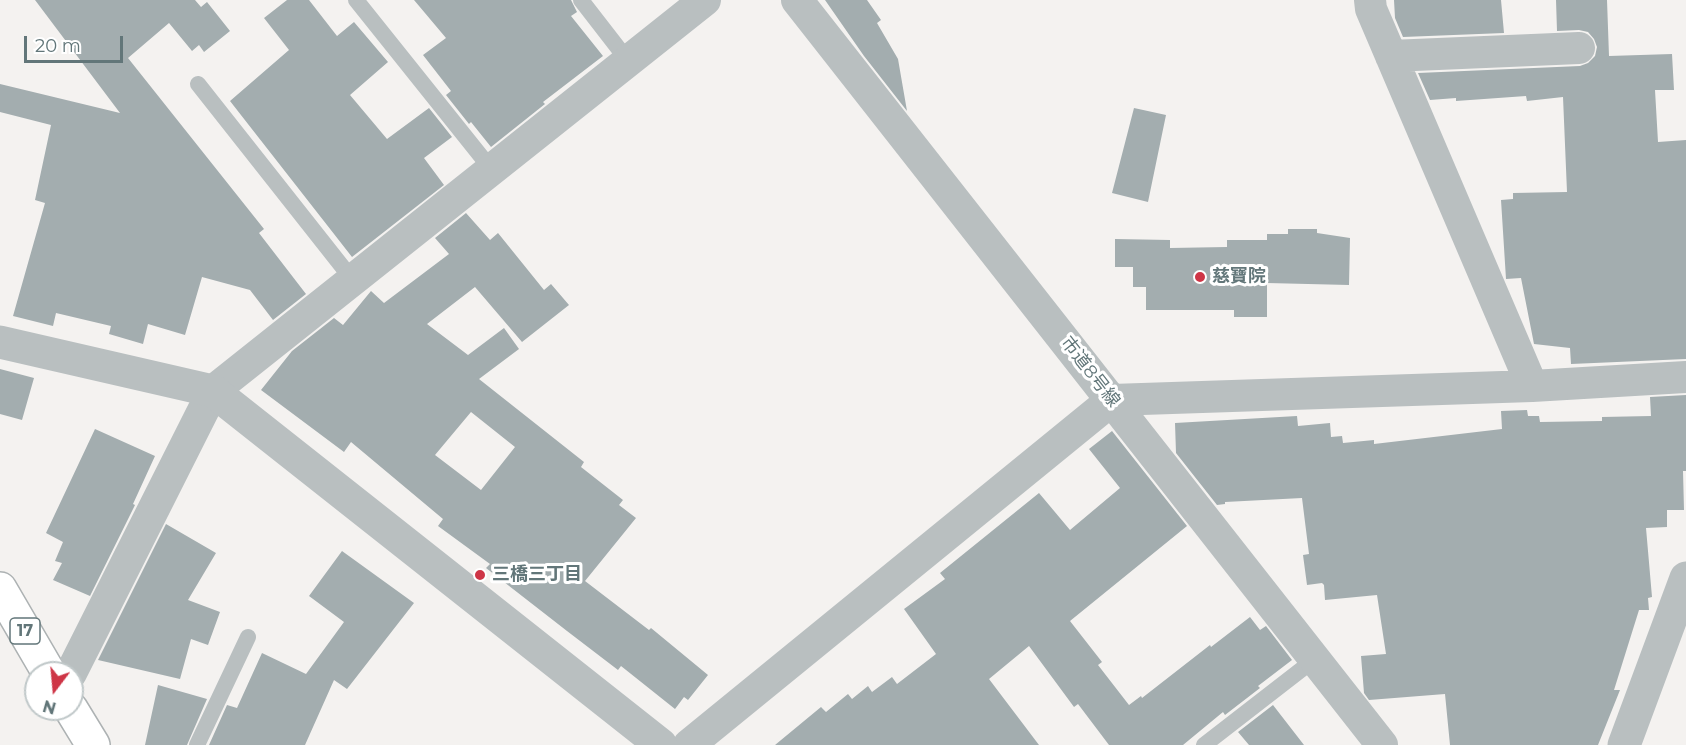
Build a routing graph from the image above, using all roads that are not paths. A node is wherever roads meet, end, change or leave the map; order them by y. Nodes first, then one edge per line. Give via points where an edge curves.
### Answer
1 (356, 0) edge
2 (581, 0) edge
3 (705, 0) edge
4 (797, 0) edge
5 (1370, 0) edge
6 (1579, 48) dead end
7 (1390, 56) junction
8 (629, 62) junction
9 (198, 84) dead end
10 (492, 170) junction
11 (352, 279) junction
12 (0, 342) edge
13 (1686, 377) edge
14 (1532, 386) junction
15 (213, 391) junction
16 (1112, 400) junction
17 (1686, 578) edge
18 (0, 589) edge
19 (248, 637) dead end
20 (1315, 659) junction
21 (43, 661) edge
22 (77, 661) edge
23 (78, 721) edge
24 (93, 745) edge
25 (198, 745) edge
26 (661, 745) edge
27 (689, 745) edge
28 (1204, 745) edge
29 (1382, 745) edge
30 (1624, 745) edge

1 - 10 lane
2 - 8 lane
3 - 8 street
4 - 16 street, 市道8号線
5 - 7 street
6 - 7 street
7 - 14 street
8 - 10 street
9 - 11 lane
10 - 11 street
11 - 15 street
12 - 15 street
13 - 14 street
14 - 16 street
15 - 22 street
15 - 26 street
16 - 20 street, 市道8号線
16 - 27 street
17 - 30 street
18 - 21 highway, 17
19 - 25 lane
20 - 28 lane
20 - 29 street, 市道8号線
23 - 24 highway

